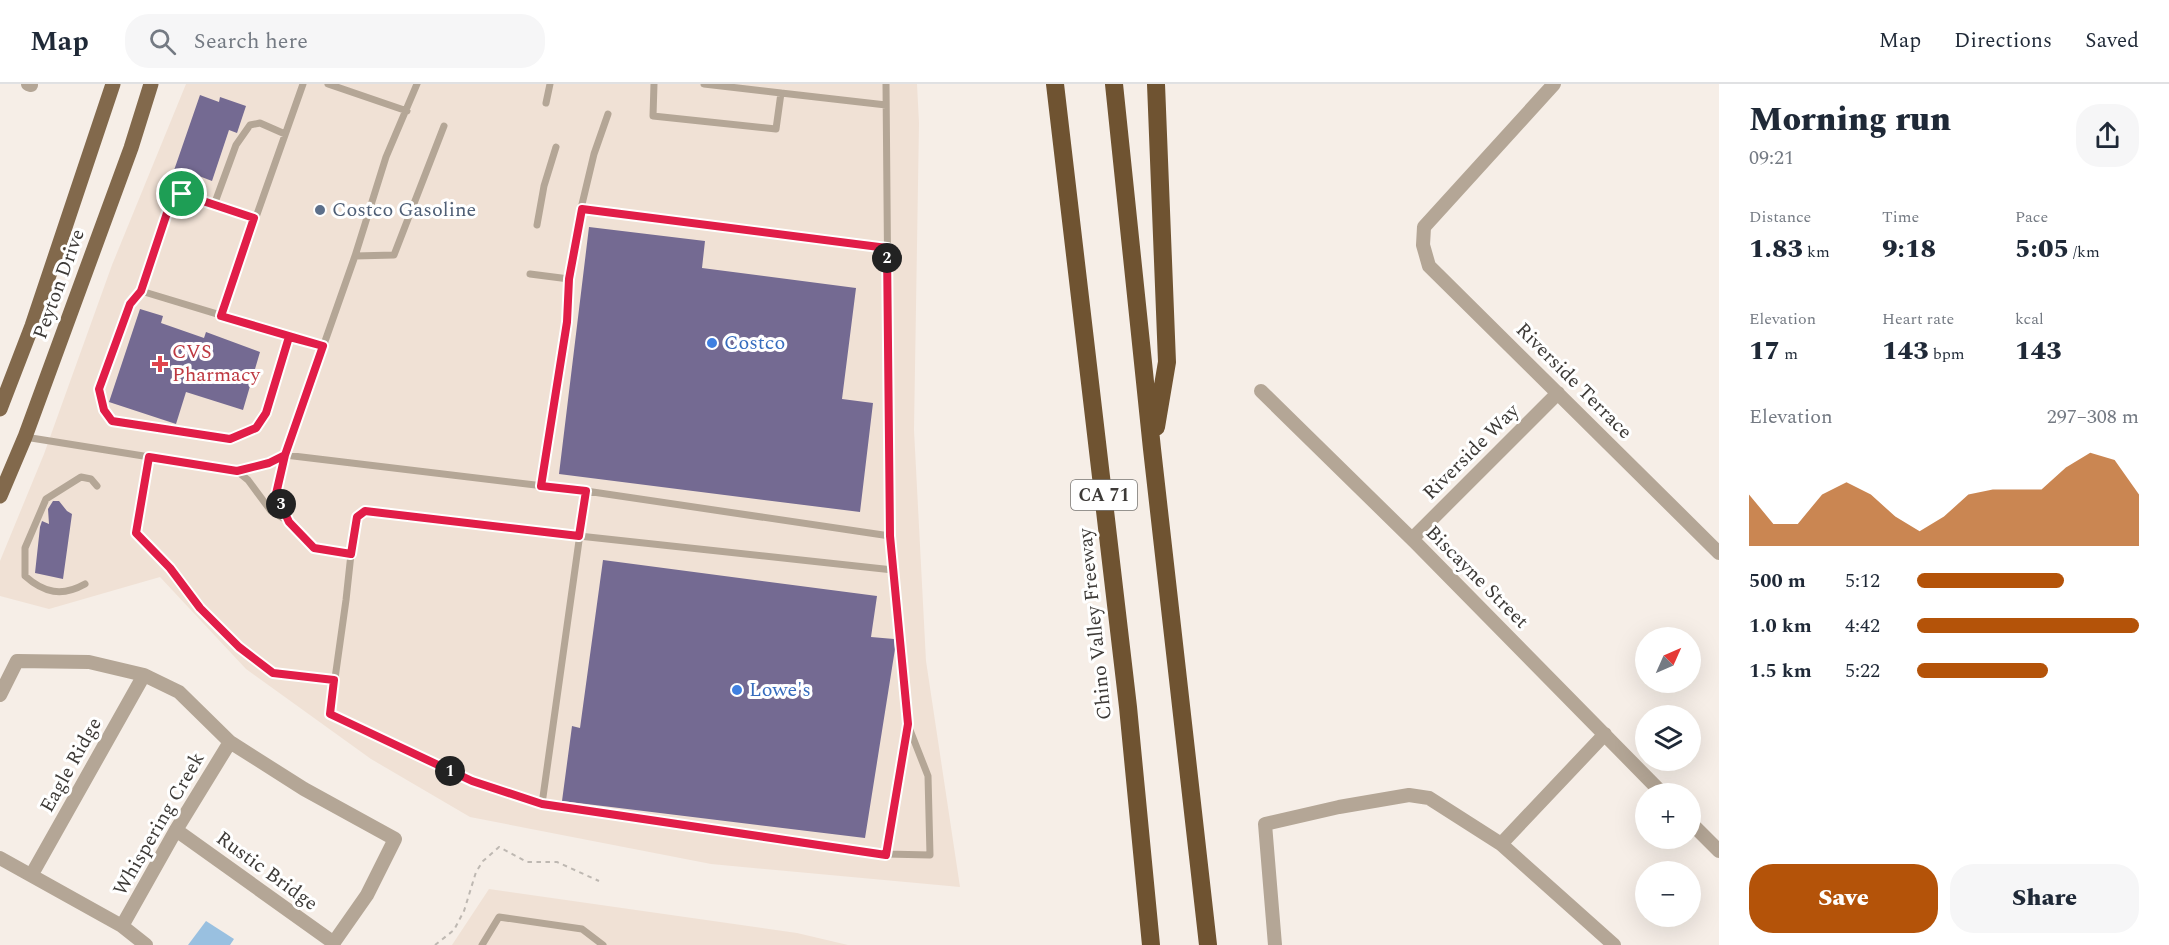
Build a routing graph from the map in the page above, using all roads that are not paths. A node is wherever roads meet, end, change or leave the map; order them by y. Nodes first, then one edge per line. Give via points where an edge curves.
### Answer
1 (113, 84) edge
2 (151, 84) edge
3 (303, 84) edge
4 (328, 84) edge
5 (417, 84) edge
6 (550, 84) edge
7 (654, 84) edge
8 (704, 84) edge
9 (886, 84) edge
10 (1056, 84) edge
11 (1114, 84) edge
12 (1156, 84) edge
13 (1554, 84) edge
14 (781, 93) junction
15 (546, 103) dead end
16 (886, 105) junction
17 (407, 111) junction
18 (608, 114) dead end
19 (444, 126) dead end
20 (285, 134) junction
21 (556, 147) dead end
22 (214, 205) junction
23 (582, 209) junction
24 (254, 218) junction
25 (537, 225) dead end
26 (887, 248) junction
27 (355, 256) junction
28 (530, 274) dead end
29 (569, 279) junction
30 (141, 291) junction
31 (221, 316) junction
32 (289, 337) junction
33 (323, 346) junction
34 (1262, 391) dead end
35 (1558, 393) junction
36 (0, 409) edge
37 (25, 437) junction
38 (1152, 449) junction
39 (285, 455) junction
40 (149, 457) junction
41 (237, 471) junction
42 (97, 486) dead end
43 (541, 486) junction
44 (586, 491) junction
45 (0, 496) edge
46 (289, 522) junction
47 (579, 536) junction
48 (890, 536) junction
49 (1412, 539) junction
50 (1719, 553) edge
51 (351, 554) junction
52 (893, 570) junction
53 (85, 584) dead end
54 (144, 675) junction
55 (334, 680) junction
56 (0, 695) edge
57 (908, 724) junction
58 (1605, 734) junction
59 (230, 742) junction
60 (1652, 783) edge
61 (542, 804) junction
62 (176, 830) junction
63 (1701, 833) edge
64 (1501, 844) junction
65 (1719, 851) edge
66 (886, 855) junction
67 (0, 858) edge
68 (32, 874) junction
69 (122, 926) junction
70 (333, 944) edge
71 (146, 945) edge
72 (482, 945) edge
73 (603, 945) edge
74 (1151, 945) edge
75 (1209, 945) edge
76 (1275, 945) edge
77 (1614, 945) edge

1 - 36 main road, Peyton Drive via 33,326
2 - 37 main road, Peyton Drive
3 - 20 lane
4 - 17 lane
5 - 17 lane
6 - 15 lane
7 - 14 lane via 653,116 776,129
8 - 14 lane
9 - 16 lane
10 - 74 highway, Chino Valley Freeway / CA 71 via 1128,707
11 - 38 highway, CA 71
12 - 38 highway via 1167,362
13 - 35 street, Riverside Terrace via 1424,227 1423,245 1429,266
14 - 16 lane
16 - 26 lane
17 - 27 lane via 386,157
18 - 23 lane
19 - 27 lane via 394,255
20 - 22 lane via 260,123 250,125 236,146
20 - 24 lane
21 - 25 lane
22 - 24 lane
22 - 30 lane via 182,194 171,201
23 - 26 lane
23 - 29 lane
24 - 31 lane
26 - 48 lane
27 - 33 lane
28 - 29 lane
29 - 43 lane via 567,322
30 - 31 lane
30 - 32 lane via 130,304 99,389 104,410 112,421 230,439 256,428 266,413
31 - 32 lane
32 - 33 lane
33 - 39 lane
34 - 49 street, Biscayne Street
35 - 49 street, Riverside Way
35 - 50 street, Riverside Terrace
37 - 40 lane
37 - 45 main road, Peyton Drive
38 - 75 highway, CA 71
39 - 41 lane
39 - 43 lane
39 - 46 lane via 276,494
40 - 41 lane
40 - 55 lane via 136,533 170,568 200,608 239,647 273,673
41 - 46 lane via 271,511
42 - 53 lane via 91,479 81,477 46,499 25,548 25,576 38,587 59,592 73,591
43 - 44 lane
44 - 47 lane
44 - 48 lane
46 - 51 lane via 314,548
47 - 51 lane via 365,511 357,517
47 - 52 lane
47 - 61 lane
48 - 52 lane
49 - 58 street, Biscayne Street
51 - 55 lane
52 - 57 lane
54 - 56 street via 89,662 17,661
54 - 59 street via 179,692
54 - 68 street, Eagle Ridge
55 - 61 lane via 330,714 472,781
57 - 66 lane
57 - 66 lane via 928,776 930,855
58 - 60 street, Biscayne Street
58 - 64 street
59 - 62 street, Whispering Creek
59 - 70 street via 304,789 395,839 367,895
61 - 66 lane
62 - 69 street, Whispering Creek
62 - 70 street, Rustic Bridge
63 - 65 street
64 - 76 street via 1430,798 1409,795 1265,824
64 - 77 street
67 - 68 street
68 - 69 street
69 - 71 street
72 - 73 lane via 499,917 582,928

